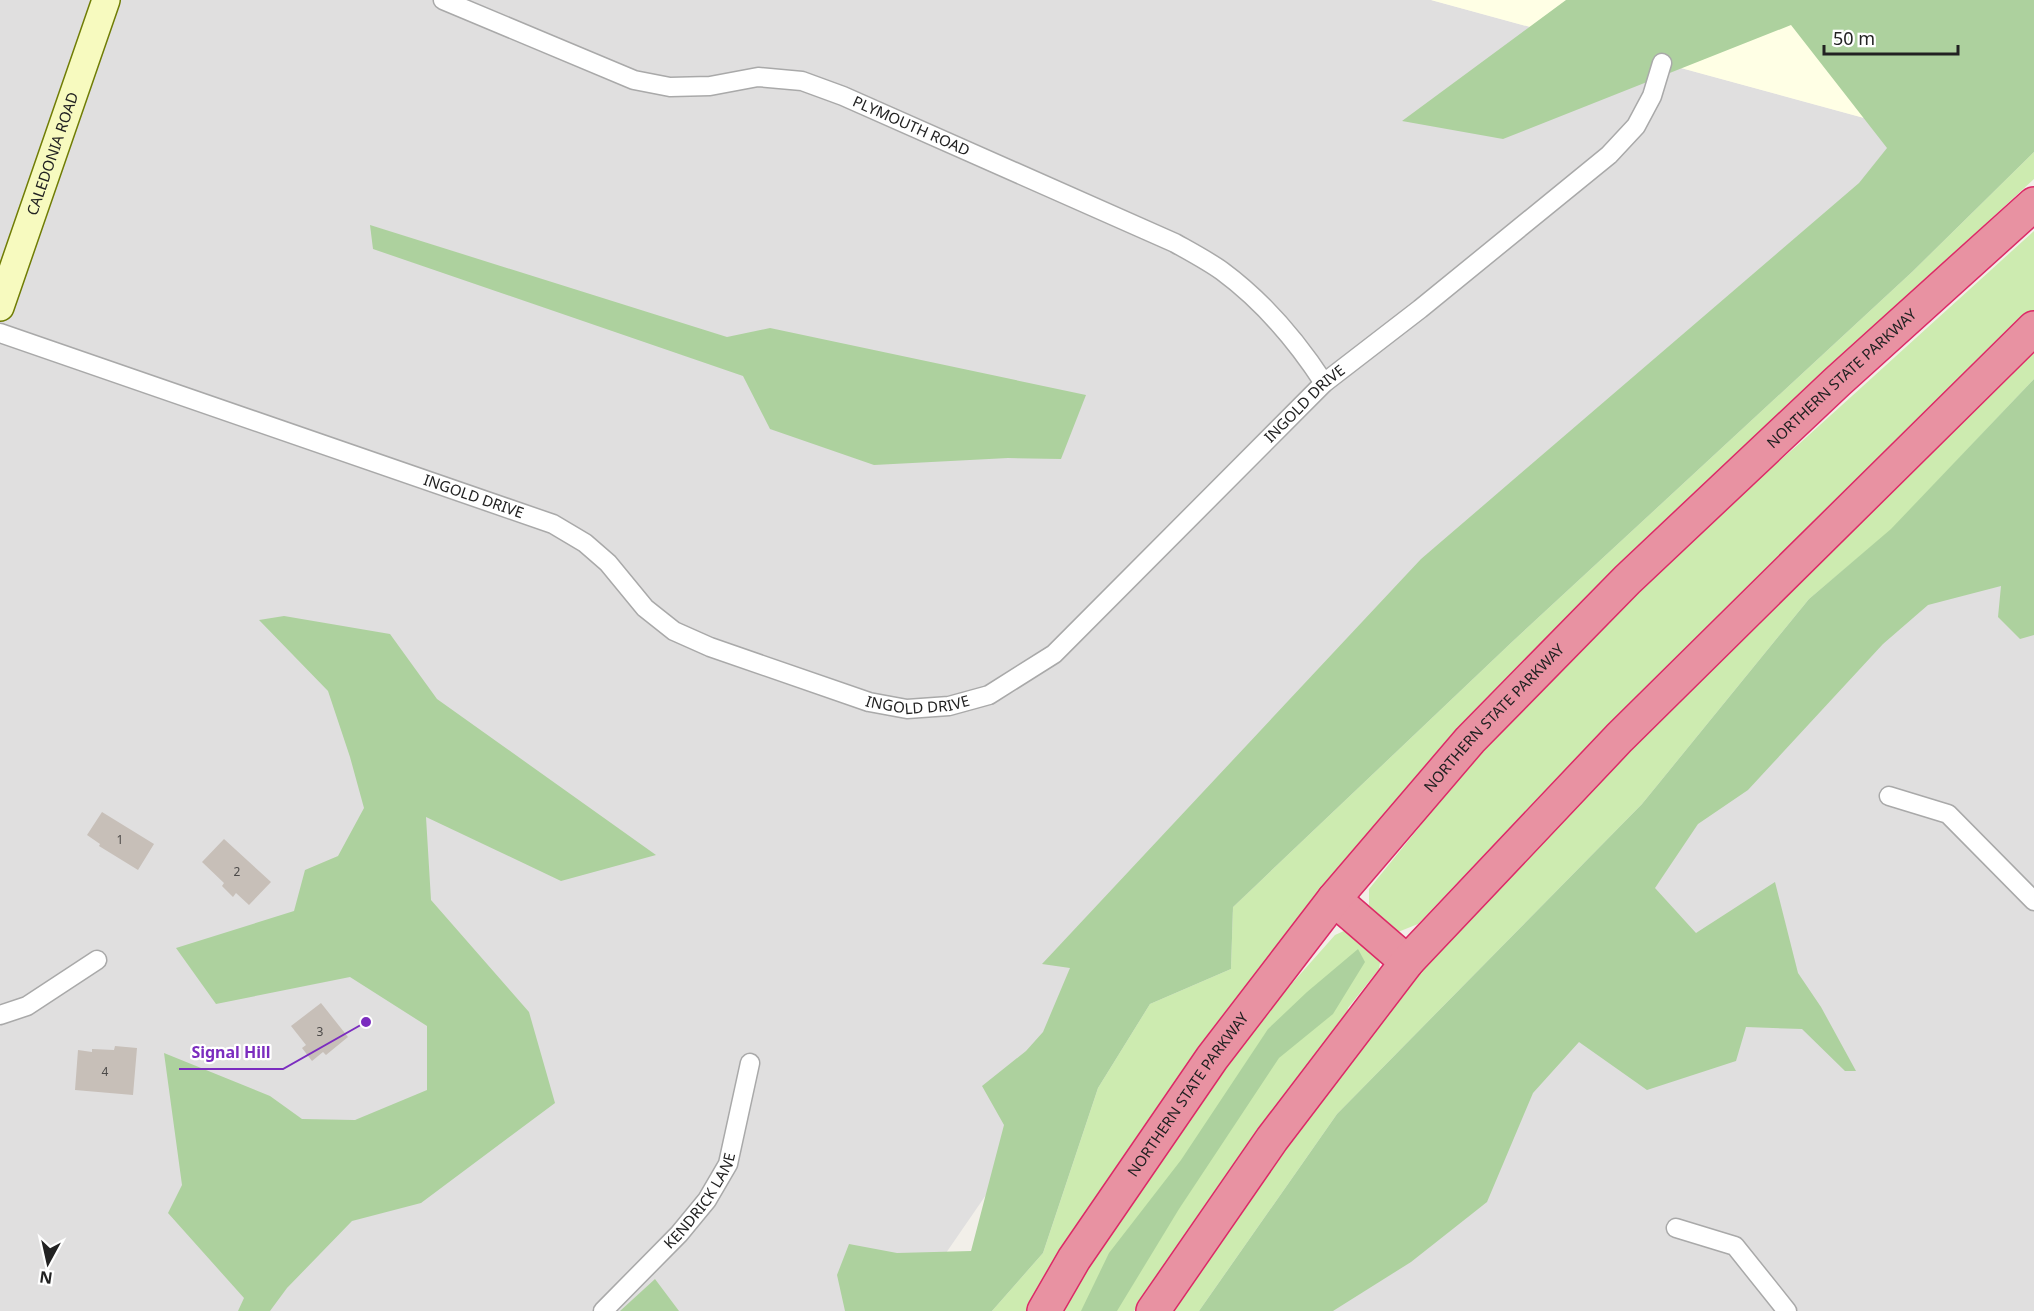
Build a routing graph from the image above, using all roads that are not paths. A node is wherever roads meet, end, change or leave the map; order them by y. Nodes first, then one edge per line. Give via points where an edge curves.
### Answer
1 (106, 0) edge
2 (443, 0) edge
3 (1662, 63) dead end
4 (2034, 204) edge
5 (0, 307) edge
6 (2034, 328) edge
7 (0, 333) edge
8 (1324, 382) junction
9 (1889, 796) dead end
10 (1334, 898) junction
11 (2034, 902) edge
12 (97, 960) dead end
13 (1407, 962) junction
14 (0, 1015) edge
15 (750, 1063) dead end
16 (1676, 1228) dead end
17 (603, 1311) edge
18 (1044, 1311) edge
19 (1153, 1311) edge
20 (1787, 1311) edge

1 - 5 street, CALEDONIA ROAD
2 - 8 street, PLYMOUTH ROAD via 634,80 670,87 710,86 758,77 802,81 843,96 1194,254 1263,306 1301,348
3 - 8 street, INGOLD DRIVE via 1652,96 1636,126 1609,155
4 - 10 highway, NORTHERN STATE PARKWAY via 1627,580 1470,740
6 - 13 highway via 1619,738
7 - 8 street, INGOLD DRIVE via 553,524 585,543 608,563 645,608 674,631 870,702 907,709 949,706 989,695 1054,654
9 - 11 street via 1948,814
10 - 13 highway
10 - 18 highway, NORTHERN STATE PARKWAY via 1212,1058 1074,1259
12 - 14 street via 27,1006
13 - 19 highway via 1272,1139
15 - 17 street, KENDRICK LANE via 728,1164 707,1200
16 - 20 street via 1735,1246

